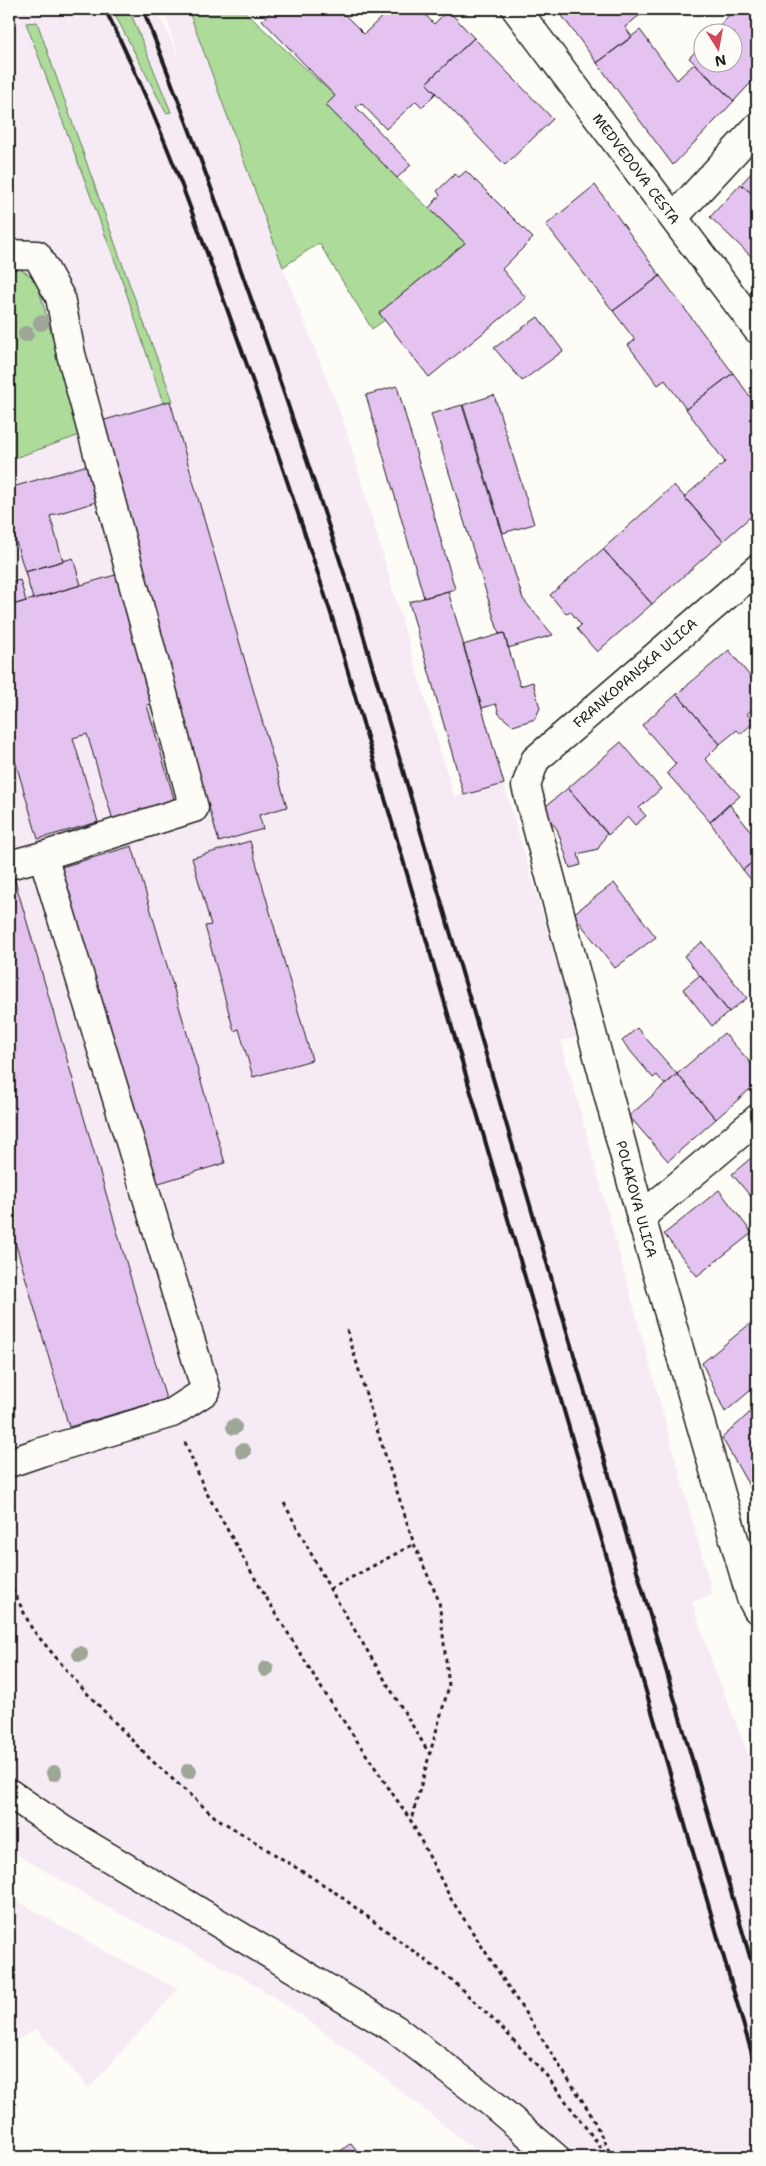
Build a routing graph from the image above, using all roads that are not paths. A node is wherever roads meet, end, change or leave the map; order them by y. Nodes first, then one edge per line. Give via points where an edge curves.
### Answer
1 (516, 9) edge
2 (757, 127) edge
3 (674, 217) junction
4 (9, 254) edge
5 (757, 329) edge
6 (757, 569) edge
7 (526, 786) joint
8 (43, 856) junction
9 (9, 866) edge
10 (757, 1118) edge
11 (642, 1217) junction
12 (9, 1463) edge
13 (757, 1609) edge
14 (9, 1794) edge
15 (555, 2157) edge

1 - 3 street, MEDVEDOVA CESTA
2 - 3 street
3 - 5 street, MEDVEDOVA CESTA
4 - 8 street via 36,255 60,297 71,354 194,808
6 - 7 street, FRANKOPANSKA ULICA via 535,760
7 - 11 street, POLAKOVA ULICA
8 - 9 street
8 - 12 street via 206,1391 172,1413
10 - 11 street
11 - 13 street, POLAKOVA ULICA via 751,1598
14 - 15 street via 395,2029

